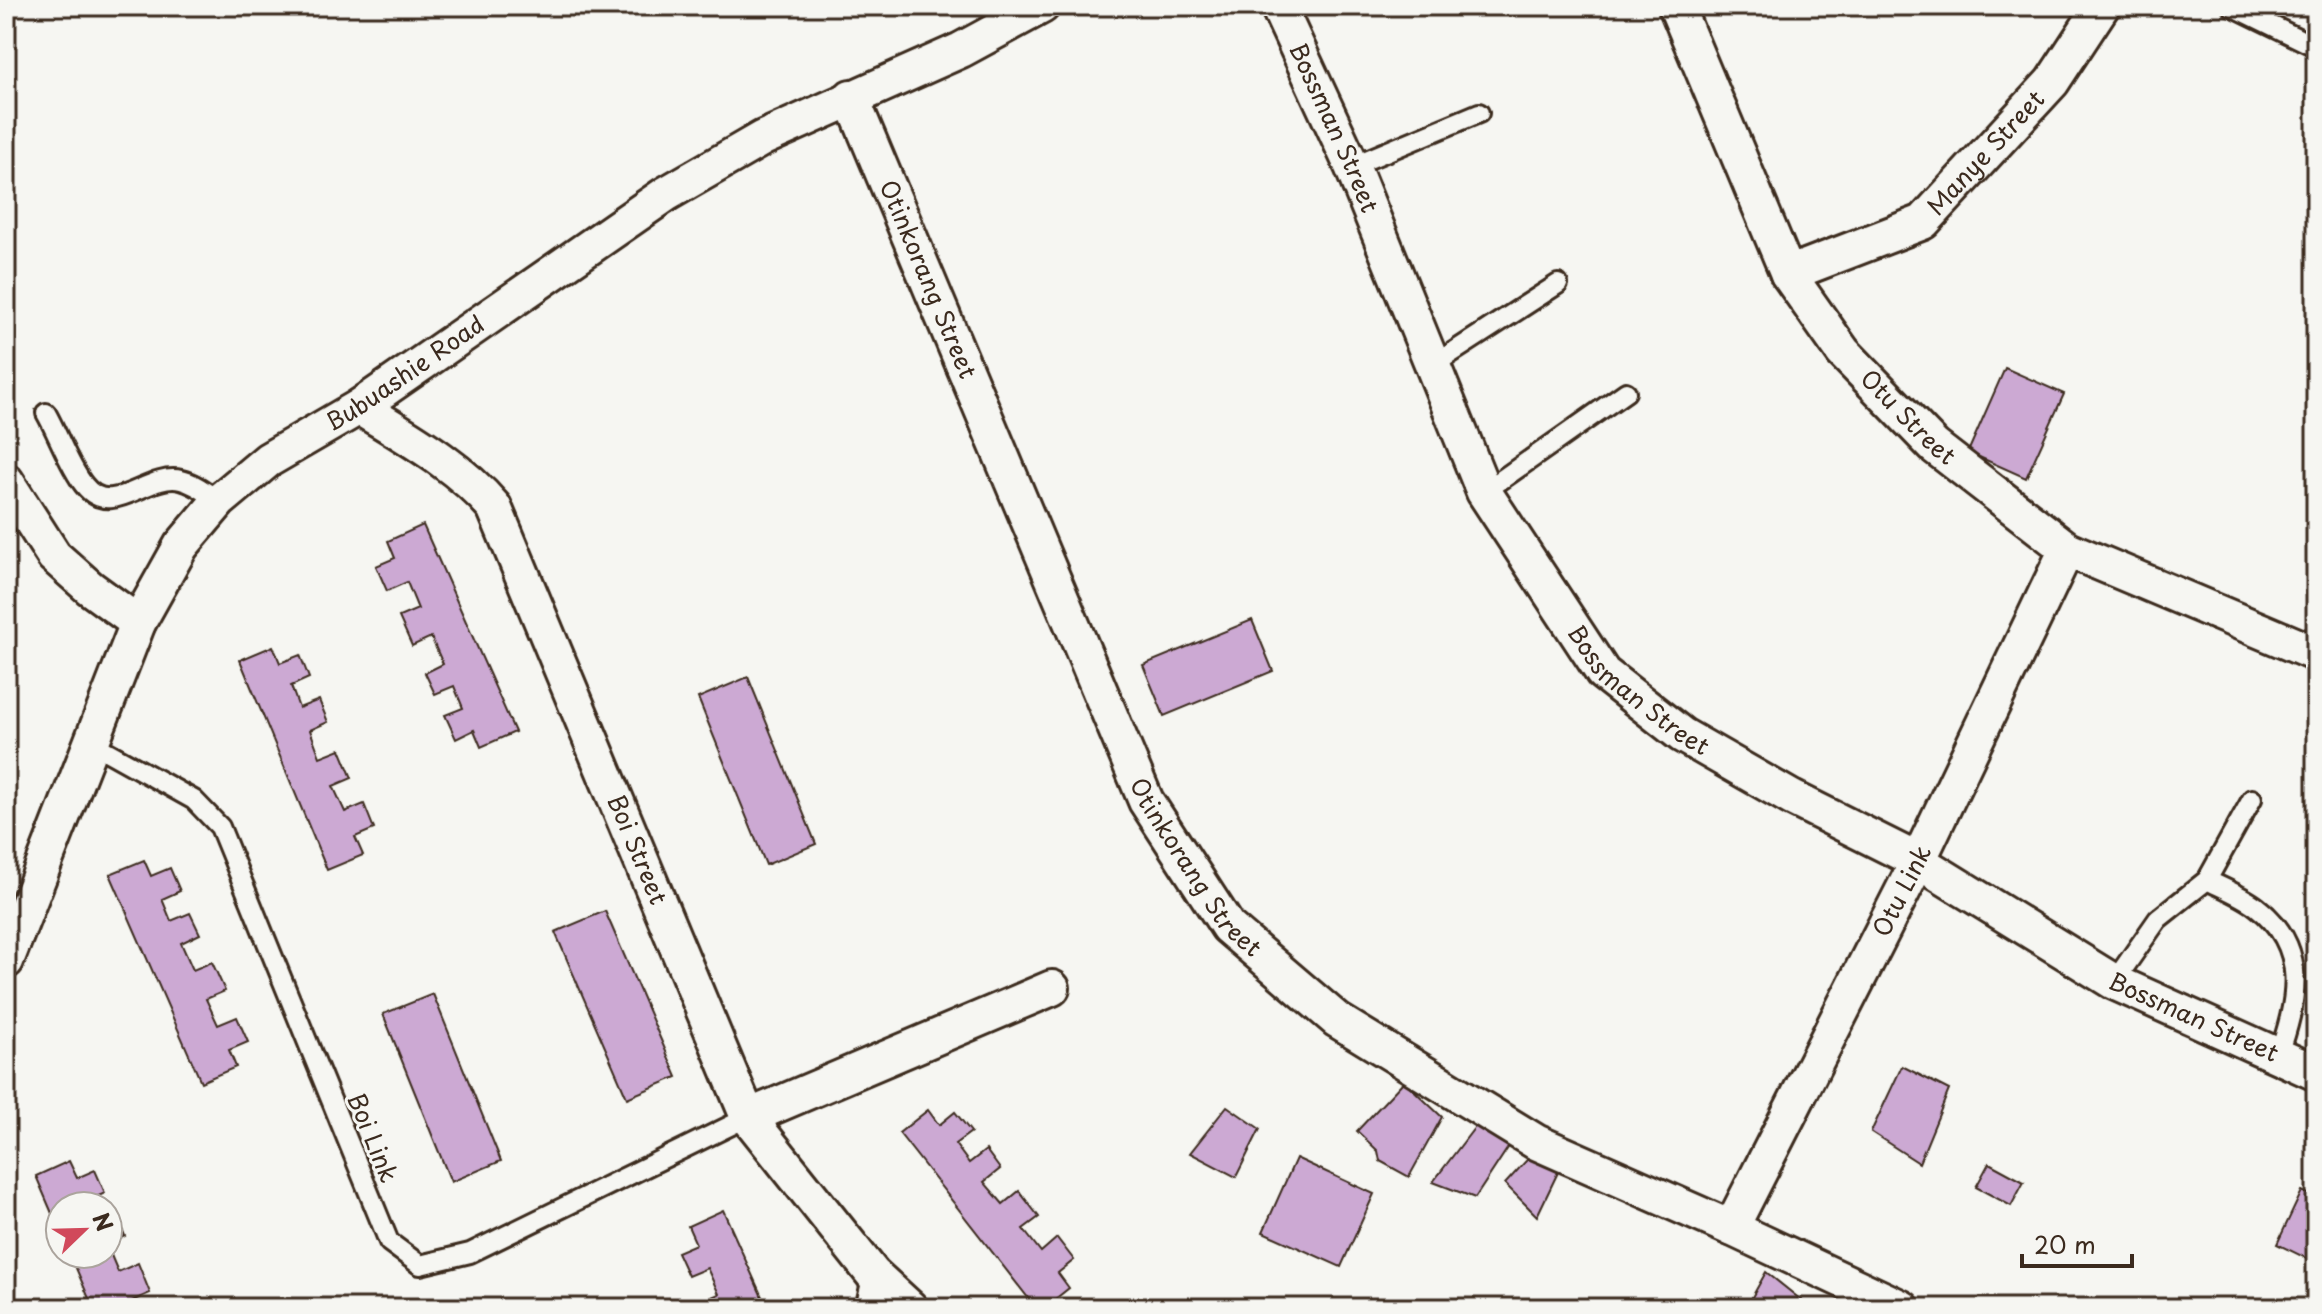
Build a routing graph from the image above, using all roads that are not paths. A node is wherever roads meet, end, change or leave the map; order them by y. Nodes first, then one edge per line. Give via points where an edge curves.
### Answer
1 (1042, 6) edge
2 (1278, 6) edge
3 (1676, 6) edge
4 (2102, 6) edge
5 (2232, 6) edge
6 (2316, 47) edge
7 (851, 97) junction
8 (1479, 113) dead end
9 (1352, 166) junction
10 (1788, 274) junction
11 (1558, 284) dead end
12 (1433, 365) junction
13 (1626, 392) dead end
14 (359, 407) junction
15 (46, 413) dead end
16 (6, 481) edge
17 (1484, 492) junction
18 (219, 501) junction
19 (2067, 549) junction
20 (138, 623) junction
21 (2316, 654) edge
22 (90, 742) junction
23 (2252, 799) dead end
24 (1918, 861) junction
25 (2207, 880) junction
26 (6, 961) edge
27 (2114, 982) junction
28 (1052, 988) dead end
29 (2278, 1057) junction
30 (2316, 1073) edge
31 (748, 1117) junction
32 (1731, 1228) junction
33 (873, 1274) junction
34 (865, 1308) edge
35 (910, 1308) edge
36 (1902, 1308) edge

1 - 7 street, Bubuashie Road via 961,50
2 - 9 street, Bossman Street
3 - 10 street, Otu Street
4 - 10 street, Manye Street via 2052,82 1923,222
5 - 6 lane
7 - 14 street, Bubuashie Road via 763,138 666,194
7 - 32 street, Otinkorang Street via 1146,801 1228,927 1337,1020 1523,1134
8 - 9 lane
9 - 12 street, Bossman Street
10 - 19 street, Otu Street via 1843,352 1934,446
11 - 12 lane
12 - 17 street, Bossman Street
13 - 17 lane
14 - 18 street, Bubuashie Road via 268,460
14 - 31 street, Boi Street via 429,451 494,507
15 - 18 lane via 85,485 100,498 115,500 178,478
16 - 20 street via 54,556
17 - 24 street, Bossman Street via 1603,673 1682,735
18 - 20 street, Bubuashie Road via 181,546
19 - 21 street, Otu Street
19 - 24 street, Otu Link
20 - 22 street, Bubuashie Road
22 - 26 street, Bubuashie Road
22 - 31 lane, Boi Link via 194,800 220,827 389,1242 420,1265 470,1253
23 - 25 lane
24 - 27 street, Bossman Street
24 - 32 street, Otu Link
25 - 27 lane via 2158,919
25 - 29 lane via 2256,906 2278,927 2289,949 2295,968 2293,1015
27 - 29 street, Bossman Street
28 - 31 street
29 - 30 street, Bossman Street
31 - 33 street, Boi Street
32 - 36 street, Otinkorang Street
33 - 34 lane
33 - 35 street, Boi Street

